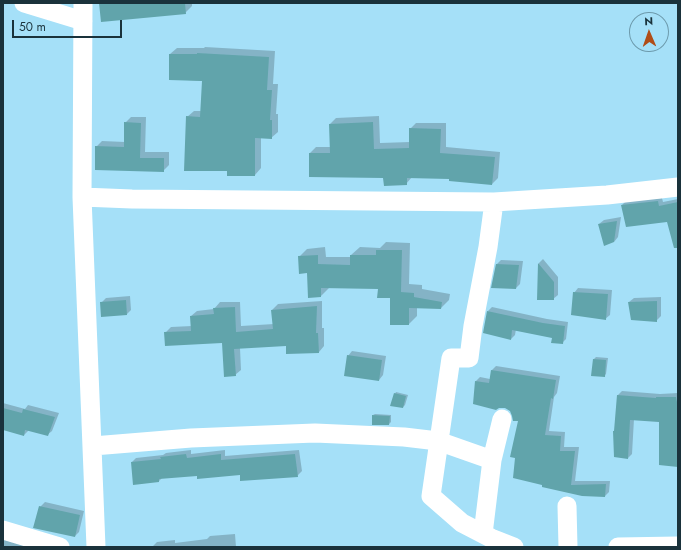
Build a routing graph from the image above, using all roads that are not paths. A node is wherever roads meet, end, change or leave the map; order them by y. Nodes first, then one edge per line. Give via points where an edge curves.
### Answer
1 (24, 3) edge
2 (83, 12) edge
3 (678, 187) edge
4 (82, 197) junction
5 (494, 202) junction
6 (502, 419) dead end
7 (438, 442) junction
8 (93, 446) junction
9 (492, 460) junction
10 (567, 506) dead end
11 (3, 530) edge
12 (483, 534) junction
13 (678, 546) edge
14 (60, 547) edge
15 (96, 547) edge
16 (514, 547) edge
17 (568, 547) edge
18 (618, 547) edge

1 - 2 street
2 - 4 street
3 - 5 street via 608,195
4 - 5 street
4 - 8 street
5 - 7 street via 469,358 451,358
6 - 9 street
7 - 8 street via 404,437 315,433 191,438
7 - 9 street
7 - 12 street via 431,496 462,523
8 - 15 street
9 - 12 street
10 - 17 street
11 - 14 street
12 - 16 street
13 - 18 street

